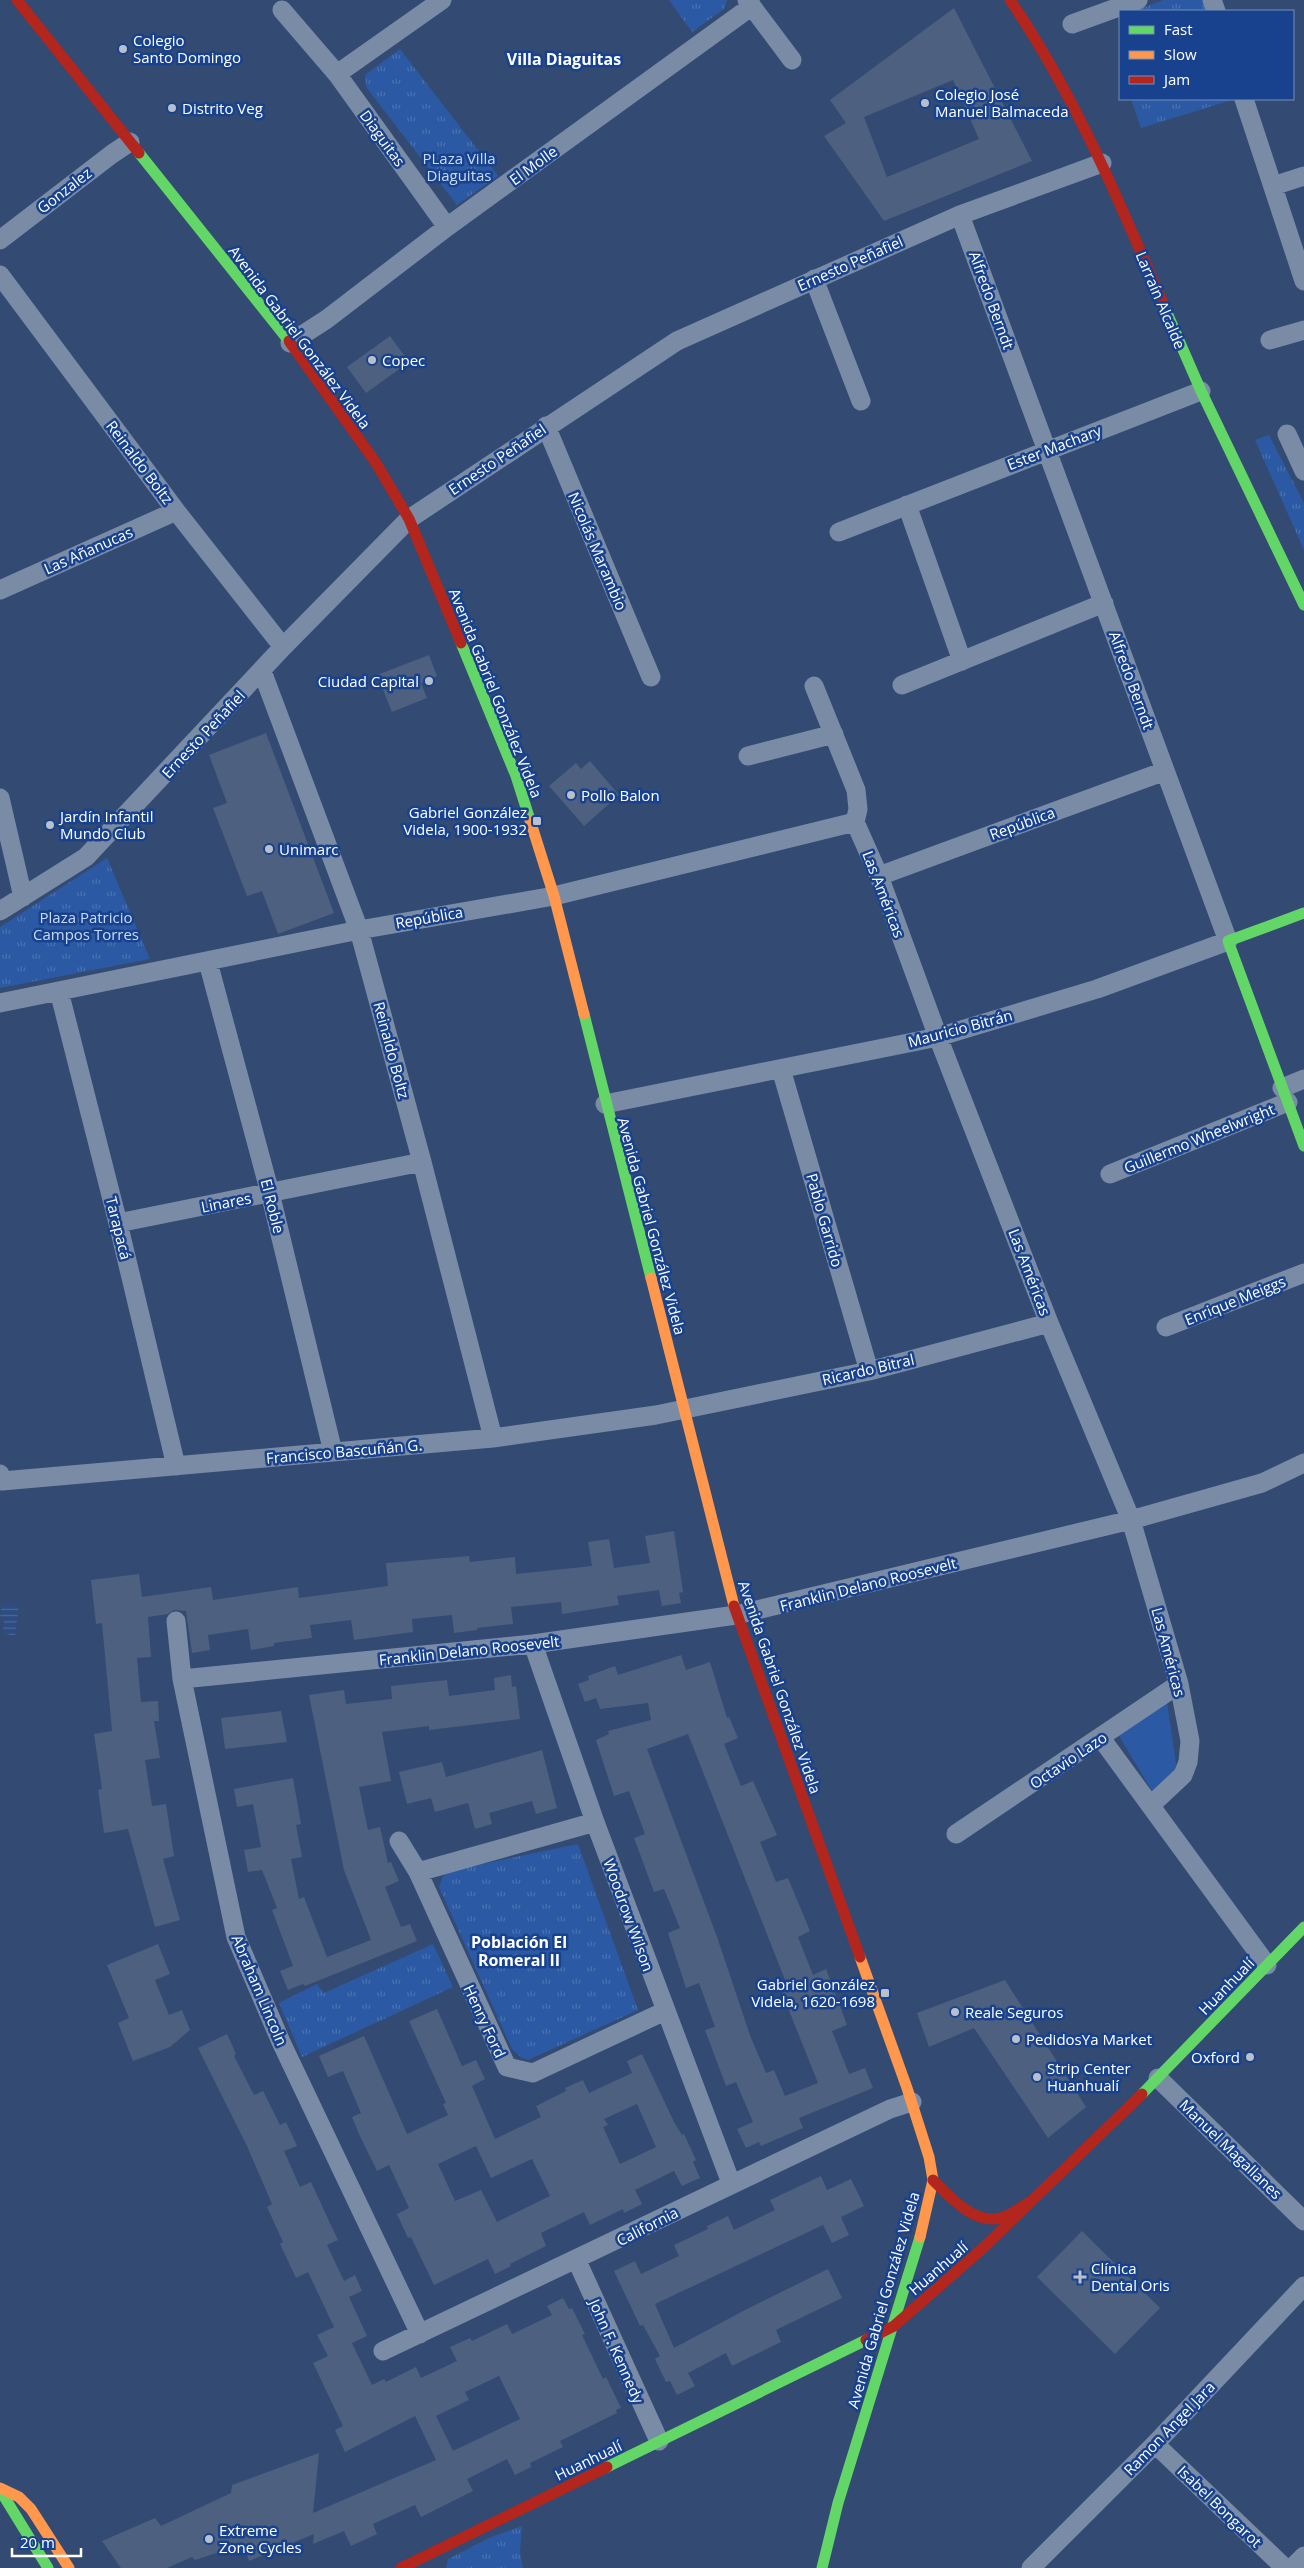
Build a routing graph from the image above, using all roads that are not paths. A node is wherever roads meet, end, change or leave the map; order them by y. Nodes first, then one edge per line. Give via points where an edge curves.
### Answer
1 (17, 0) edge
2 (442, 0) edge
3 (1010, 0) edge
4 (1138, 0) edge
5 (750, 3) edge
6 (282, 10) dead end
7 (1072, 24) dead end
8 (792, 60) dead end
9 (337, 74) junction
10 (1244, 100) edge
11 (130, 142) junction
12 (1102, 163) junction
13 (1304, 176) edge
14 (1273, 186) junction
15 (960, 215) junction
16 (447, 227) junction
17 (0, 240) edge
18 (0, 275) edge
19 (814, 279) junction
20 (1304, 281) edge
21 (1304, 330) edge
22 (1270, 340) dead end
23 (290, 343) junction
24 (1200, 391) junction
25 (861, 401) dead end
26 (546, 426) junction
27 (1287, 434) dead end
28 (1047, 450) junction
29 (1304, 471) edge
30 (908, 505) junction
31 (176, 511) junction
32 (409, 519) junction
33 (839, 532) dead end
34 (0, 590) edge
35 (1104, 603) junction
36 (1304, 605) edge
37 (284, 647) junction
38 (962, 660) junction
39 (262, 671) junction
40 (651, 676) dead end
41 (902, 684) dead end
42 (814, 686) dead end
43 (834, 734) junction
44 (748, 756) dead end
45 (1165, 771) junction
46 (0, 798) edge
47 (855, 822) junction
48 (879, 876) junction
49 (554, 896) junction
50 (23, 897) junction
51 (0, 911) edge
52 (1304, 913) edge
53 (359, 930) junction
54 (1228, 941) junction
55 (208, 962) junction
56 (59, 991) junction
57 (0, 1003) edge
58 (938, 1037) junction
59 (781, 1069) junction
60 (1304, 1078) edge
61 (1285, 1095) junction
62 (605, 1104) junction
63 (1304, 1146) edge
64 (422, 1162) junction
65 (1110, 1174) dead end
66 (270, 1193) junction
67 (118, 1223) junction
68 (1304, 1273) edge
69 (1049, 1323) junction
70 (1166, 1327) dead end
71 (870, 1371) junction
72 (685, 1409) junction
73 (493, 1438) junction
74 (333, 1452) junction
75 (1304, 1464) edge
76 (176, 1466) junction
77 (1, 1477) edge
78 (1131, 1520) junction
79 (736, 1615) junction
80 (176, 1621) dead end
81 (533, 1644) junction
82 (182, 1679) junction
83 (1180, 1684) junction
84 (1102, 1738) junction
85 (1151, 1805) junction
86 (595, 1822) junction
87 (956, 1834) dead end
88 (398, 1841) dead end
89 (418, 1872) junction
90 (1304, 1927) edge
91 (1267, 1965) junction
92 (665, 2011) junction
93 (1158, 2078) junction
94 (912, 2102) junction
95 (933, 2180) junction
96 (731, 2183) junction
97 (1028, 2203) junction
98 (1304, 2221) edge
99 (577, 2261) junction
100 (1304, 2286) edge
101 (894, 2326) junction
102 (420, 2334) junction
103 (382, 2351) dead end
104 (659, 2441) junction
105 (1155, 2444) junction
106 (0, 2489) edge
107 (1304, 2556) edge
108 (432, 2560) edge
109 (48, 2568) edge
110 (69, 2568) edge
111 (400, 2568) edge
112 (822, 2568) edge
113 (1031, 2568) edge
114 (1285, 2568) edge
115 (1292, 2568) edge

1 - 11 main road, Avenida Gabriel González Videla
2 - 9 street
3 - 12 main road, Larraín Alcalde via 1042,47
4 - 7 street
5 - 8 street, El Molle
5 - 16 street, El Molle
6 - 9 street, Diaguitas
9 - 16 street, Diaguitas
10 - 14 street
11 - 17 street, Gonzalez
11 - 23 main road, Avenida Gabriel González Videla
12 - 15 street, Ernesto Peñafiel
12 - 24 main road, Larraín Alcalde
13 - 14 street
14 - 20 street
15 - 19 street, Ernesto Peñafiel
15 - 28 street, Alfredo Berndt
16 - 23 street, El Molle via 350,303
18 - 31 street, Reinaldo Boltz
19 - 25 street
19 - 26 street, Ernesto Peñafiel via 677,341
21 - 22 street
23 - 32 main road, Avenida Gabriel González Videla via 376,462
24 - 28 street, Ester Machary
24 - 36 main road, Larraín Alcalde
26 - 32 street, Ernesto Peñafiel
26 - 40 street, Nicolás Marambio
27 - 29 street
28 - 30 street, Ester Machary
28 - 35 street, Alfredo Berndt
30 - 33 street, Ester Machary
30 - 38 street
31 - 34 street, Las Añanucas
31 - 37 street, Reinaldo Boltz
32 - 37 street, Ernesto Peñafiel
32 - 49 main road, Avenida Gabriel González Videla via 516,776
35 - 38 street
35 - 45 street, Alfredo Berndt
37 - 39 street, Ernesto Peñafiel
38 - 41 street
39 - 50 street, Ernesto Peñafiel via 86,857
39 - 53 street, Reinaldo Boltz
42 - 43 street, Las Américas
43 - 44 street
43 - 47 street, Las Américas via 856,790 858,809
45 - 48 street, República
45 - 54 street, Alfredo Berndt
46 - 50 street
47 - 48 street, Las Américas
47 - 49 street, República
48 - 58 street, Las Américas
49 - 53 street, República
49 - 62 main road, Avenida Gabriel González Videla
50 - 51 street, Ernesto Peñafiel
52 - 54 main road, Mauricio Bitrán
53 - 55 street, República
53 - 64 street, Reinaldo Boltz
54 - 58 street, Mauricio Bitrán via 1097,988
54 - 61 main road, Alfredo Berndt
55 - 56 street, República
55 - 66 street, El Roble
56 - 57 street, República
56 - 67 street, Tarapacá
58 - 59 street, Mauricio Bitrán
58 - 69 street, Las Américas
59 - 62 street, Mauricio Bitrán
59 - 71 street, Pablo Garrido
60 - 61 street, Guillermo Wheelwright
61 - 63 main road, Alfredo Berndt
61 - 65 street, Guillermo Wheelwright
62 - 72 main road, Avenida Gabriel González Videla
64 - 66 street, Linares
64 - 73 street, Reinaldo Boltz
66 - 67 street, Linares
66 - 74 street, El Roble
67 - 76 street, Tarapacá
68 - 70 street, Enrique Meiggs
69 - 71 street, Ricardo Bitral
69 - 78 street, Las Américas
71 - 72 street, Ricardo Bitral
72 - 73 street, Francisco Bascuñán G.
72 - 79 main road, Avenida Gabriel González Videla
73 - 74 street, Francisco Bascuñán G.
74 - 76 street, Francisco Bascuñán G.
75 - 78 street, Franklin Delano Roosevelt via 1262,1483
76 - 77 street, Francisco Bascuñán G.
78 - 79 street, Franklin Delano Roosevelt
78 - 83 street, Las Américas
79 - 81 street, Franklin Delano Roosevelt
79 - 94 main road, Avenida Gabriel González Videla
80 - 82 street, Abraham Lincoln
81 - 82 street, Franklin Delano Roosevelt
81 - 86 street, Woodrow Wilson
82 - 102 street, Abraham Lincoln via 236,1937 281,2042
83 - 84 street, Octavio Lazo
83 - 85 street, Las Américas via 1190,1741 1188,1762 1183,1775
84 - 85 street
84 - 87 street, Octavio Lazo
85 - 91 street
86 - 89 street
86 - 92 street, Woodrow Wilson
88 - 89 street, Henry Ford
89 - 92 street, Henry Ford via 507,2067 533,2073
90 - 91 main road, Huanhualí
91 - 93 main road, Huanhualí
92 - 96 street, Woodrow Wilson
93 - 97 main road, Huanhualí
93 - 98 street, Manuel Magallanes
94 - 95 main road, Avenida Gabriel González Videla
94 - 96 street, California
95 - 97 main road via 975,2215 997,2219
95 - 101 main road, Avenida Gabriel González Videla
96 - 99 street, California
97 - 101 main road, Huanhualí via 947,2282
99 - 102 street, California
99 - 104 street, John F. Kennedy
100 - 105 street, Ramon Angel Jara
101 - 104 main road, Huanhualí
101 - 112 main road, Avenida Gabriel González Videla via 838,2503
102 - 103 street, California
104 - 108 main road, Huanhualí
105 - 113 street, Ramon Angel Jara
105 - 114 street, Isabel Bongarot
106 - 109 main road
106 - 110 main road via 19,2497 31,2509
107 - 115 street
108 - 111 main road, Huanhualí

